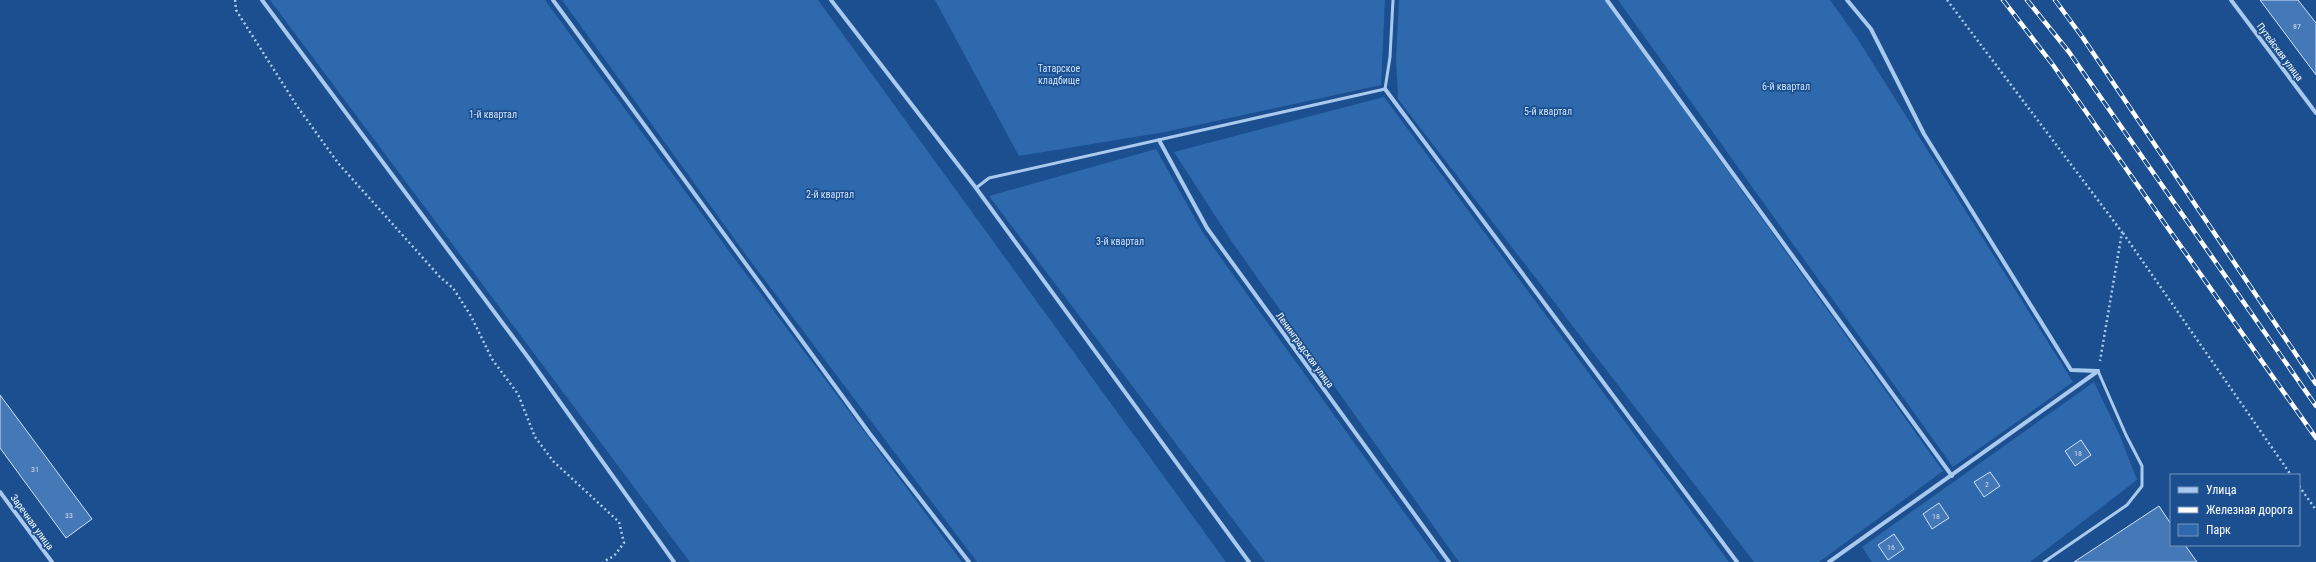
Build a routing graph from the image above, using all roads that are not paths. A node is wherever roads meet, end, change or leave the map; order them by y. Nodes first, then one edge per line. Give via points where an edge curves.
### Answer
1 (262, 0) edge
2 (553, 0) edge
3 (831, 0) edge
4 (1393, 0) edge
5 (1607, 0) edge
6 (1847, 0) edge
7 (2231, 0) edge
8 (1385, 89) junction
9 (2316, 113) edge
10 (1159, 140) junction
11 (976, 188) junction
12 (2098, 372) junction
13 (1952, 476) junction
14 (0, 492) edge
15 (52, 562) edge
16 (674, 562) edge
17 (969, 562) edge
18 (1249, 562) edge
19 (1449, 562) edge
20 (1737, 562) edge
21 (1830, 562) edge
22 (2044, 562) edge

1 - 16 street via 530,360
2 - 17 street via 866,428
3 - 11 street
4 - 8 lane via 1390,57
5 - 13 street
6 - 12 street via 1871,29 1924,134 2071,370
7 - 9 street, Путейская улица
8 - 10 lane
8 - 20 street
10 - 11 lane via 989,178
10 - 19 street, Ленинградская улица via 1207,228
11 - 18 street
12 - 13 street
12 - 22 lane via 2142,466 2142,486 2127,505
13 - 21 street
14 - 15 street, Заречная улица

